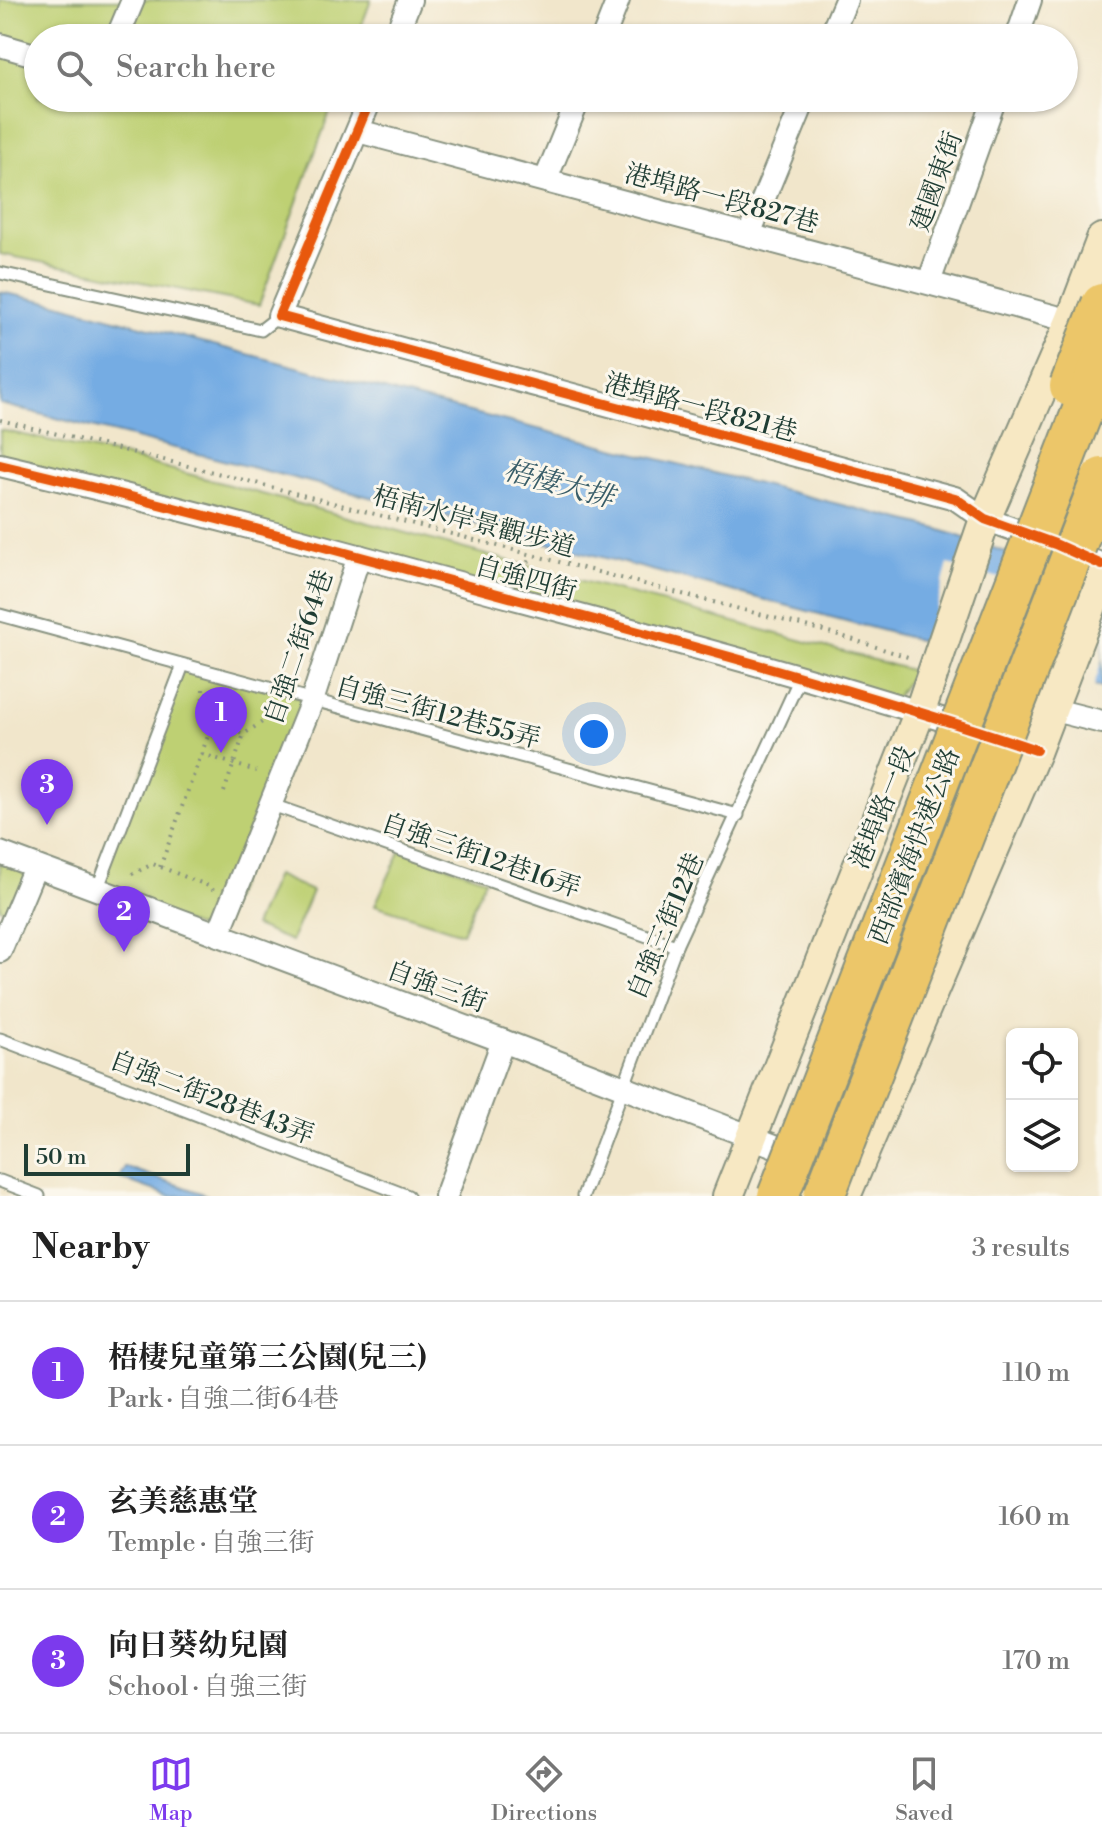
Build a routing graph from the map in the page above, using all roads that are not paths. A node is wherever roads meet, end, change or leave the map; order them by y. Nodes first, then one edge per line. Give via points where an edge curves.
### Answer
1 (133, 0) edge
2 (410, 0) edge
3 (618, 0) edge
4 (846, 0) edge
5 (1030, 0) edge
6 (123, 24) edge
7 (401, 24) edge
8 (609, 24) edge
9 (836, 24) edge
10 (1022, 24) edge
11 (0, 45) edge
12 (24, 52) edge
13 (365, 112) edge
14 (573, 112) edge
15 (799, 112) edge
16 (990, 112) edge
17 (358, 131) junction
18 (546, 179) junction
19 (749, 234) junction
20 (1102, 239) edge
21 (0, 273) edge
22 (929, 282) junction
23 (1086, 312) edge
24 (279, 316) junction
25 (1102, 361) edge
26 (1102, 423) edge
27 (1, 467) edge
28 (1102, 478) edge
29 (985, 519) junction
30 (1102, 524) edge
31 (1055, 544) junction
32 (359, 556) junction
33 (1102, 565) edge
34 (1102, 577) edge
35 (0, 615) edge
36 (183, 665) junction
37 (800, 678) junction
38 (312, 701) junction
39 (1050, 709) junction
40 (920, 711) junction
41 (1102, 722) edge
42 (984, 732) junction
43 (1036, 750) junction
44 (272, 805) junction
45 (738, 815) junction
46 (0, 853) edge
47 (35, 867) junction
48 (97, 890) junction
49 (218, 935) junction
50 (676, 946) junction
51 (0, 951) edge
52 (0, 1039) edge
53 (503, 1041) junction
54 (624, 1087) junction
55 (814, 1105) junction
56 (857, 1114) junction
57 (750, 1137) junction
58 (0, 1181) edge
59 (834, 1182) edge
60 (39, 1196) edge
61 (408, 1196) edge
62 (446, 1196) edge
63 (583, 1196) edge
64 (728, 1196) edge
65 (778, 1196) edge
66 (802, 1196) edge

1 - 6 street
2 - 7 street
3 - 8 street
4 - 9 street
5 - 10 street
11 - 12 street
13 - 17 street
14 - 18 street
15 - 19 street
16 - 22 street, 建國東街
17 - 18 street, 港埠路一段827巷
17 - 24 street
18 - 19 street, 港埠路一段827巷
19 - 22 street, 港埠路一段827巷
20 - 23 street, 港埠路一段
21 - 24 lane via 261,330
22 - 23 street, 港埠路一段827巷
23 - 29 street, 港埠路一段
23 - 55 highway, bridge via 878,869 828,1035
24 - 29 street, 港埠路一段821巷 via 955,498
25 - 55 highway, 西部濱海快速公路, bridge
26 - 31 street
27 - 32 street, 自強四街
28 - 56 highway, 西部濱海快速公路, bridge
29 - 31 street, 港埠路一段821巷
29 - 40 street, 港埠路一段
30 - 56 highway, bridge via 906,1027 890,1064
31 - 33 street, 港埠路一段821巷
31 - 42 street
32 - 37 street, 自強四街
32 - 38 street, 自強二街64巷
34 - 39 street
35 - 36 lane, 自強三街12巷55弄
36 - 38 lane, 自強三街12巷55弄
36 - 48 lane
37 - 40 street, 自強四街
37 - 45 lane, 自強三街12巷
38 - 44 street, 自強二街64巷
38 - 45 lane, 自強三街12巷55弄
39 - 41 street
39 - 43 street
40 - 42 street, 自強四街
40 - 57 street, 港埠路一段
42 - 43 street, 自強四街
42 - 59 street
43 - 59 street
44 - 49 street, 自強二街64巷
44 - 50 lane, 自強三街12巷16弄
45 - 50 lane, 自強三街12巷
46 - 47 street, 自強三街
47 - 48 street, 自強三街
47 - 51 street
48 - 49 street, 自強三街
49 - 53 street, 自強三街
50 - 54 lane, 自強三街12巷
52 - 61 lane, 自強二街28巷43弄
53 - 54 street, 自強三街
53 - 62 street
54 - 57 street, 自強三街
54 - 63 lane, 自強三街12巷
55 - 65 highway, 西部濱海快速公路, bridge
56 - 59 highway, 西部濱海快速公路, bridge
57 - 59 street, 自強三街
57 - 64 street, 港埠路一段
58 - 60 lane
59 - 66 street

